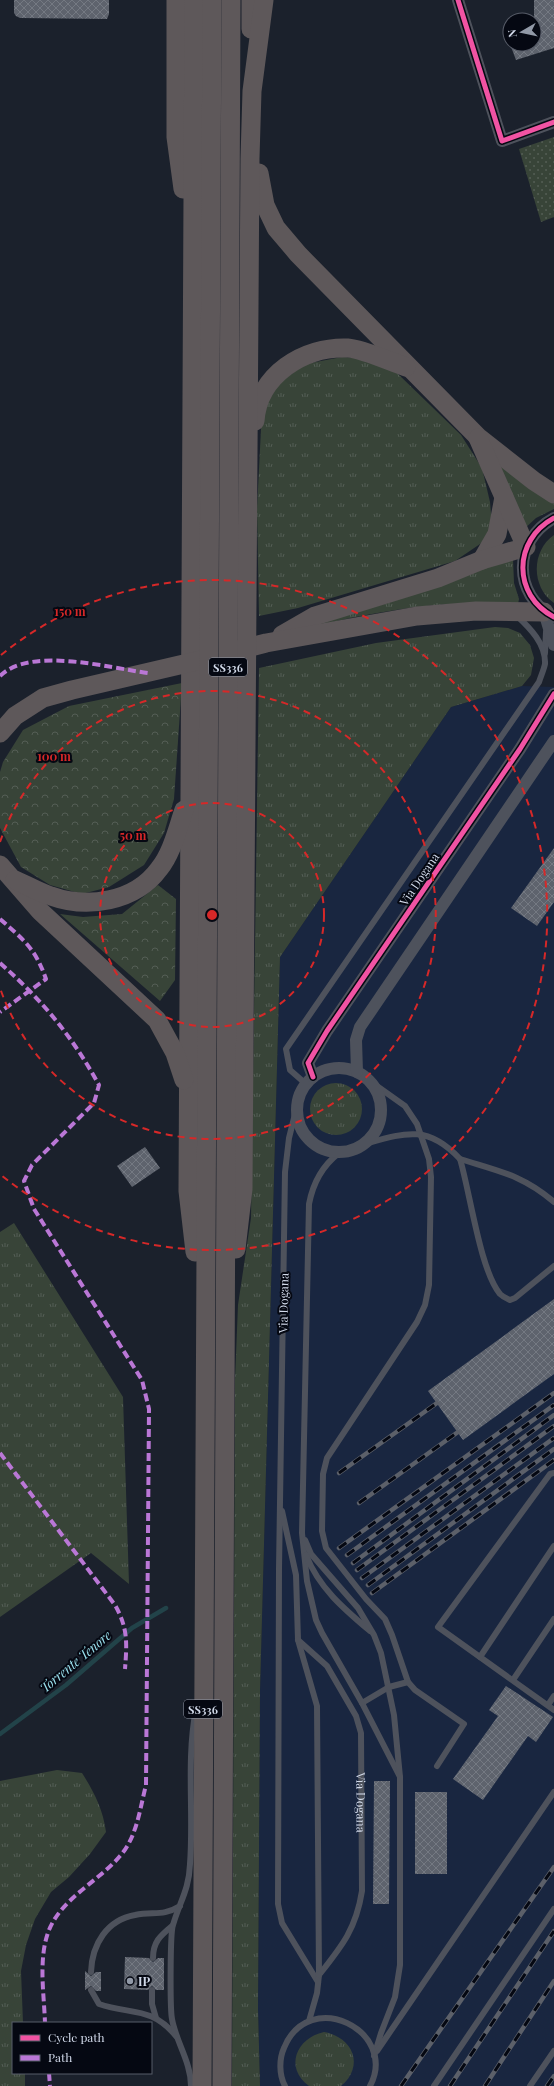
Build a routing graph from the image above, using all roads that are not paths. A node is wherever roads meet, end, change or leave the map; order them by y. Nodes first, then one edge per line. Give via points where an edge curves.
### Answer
1 (176, 0) edge
2 (194, 0) edge
3 (212, 0) edge
4 (231, 0) edge
5 (251, 0) edge
6 (264, 0) edge
7 (458, 0) edge
8 (252, 91) junction
9 (554, 122) edge
10 (251, 124) junction
11 (191, 259) junction
12 (410, 368) junction
13 (478, 436) junction
14 (554, 494) edge
15 (504, 498) junction
16 (554, 518) edge
17 (247, 542) junction
18 (526, 547) junction
19 (482, 560) junction
20 (512, 611) junction
21 (548, 615) edge
22 (266, 643) junction
23 (554, 645) edge
24 (545, 664) junction
25 (554, 694) edge
26 (0, 733) edge
27 (554, 742) edge
28 (189, 797) junction
29 (4, 871) edge
30 (362, 1075) junction
31 (310, 1081) junction
32 (188, 1092) junction
33 (297, 1106) junction
34 (422, 1134) junction
35 (365, 1144) junction
36 (339, 1153) junction
37 (460, 1159) junction
38 (554, 1202) edge
39 (554, 1266) edge
40 (205, 1333) junction
41 (225, 1335) junction
42 (554, 1473) edge
43 (280, 1502) junction
44 (302, 1533) junction
45 (554, 1546) edge
46 (554, 1619) edge
47 (374, 1635) junction
48 (298, 1640) junction
49 (480, 1657) junction
50 (203, 1678) junction
51 (513, 1680) junction
52 (408, 1682) junction
53 (389, 1687) junction
54 (554, 1696) edge
55 (362, 1703) junction
56 (548, 1705) junction
57 (554, 1710) edge
58 (437, 1766) dead end
59 (400, 1777) junction
60 (554, 1792) edge
61 (180, 1906) junction
62 (554, 1909) edge
63 (172, 1926) junction
64 (153, 1958) dead end
65 (91, 1972) dead end
66 (318, 1979) junction
67 (91, 1990) dead end
68 (152, 1990) dead end
69 (156, 2018) junction
70 (309, 2021) junction
71 (179, 2040) junction
72 (554, 2051) edge
73 (374, 2056) junction
74 (284, 2085) edge
75 (191, 2086) edge
76 (202, 2086) edge
77 (222, 2086) edge
78 (370, 2086) edge
79 (434, 2086) edge
80 (530, 2086) edge

1 - 11 highway via 176,137
2 - 11 highway
3 - 40 highway, SS336
4 - 41 highway, SS336
5 - 8 highway
6 - 8 highway
7 - 9 street via 502,141
8 - 10 highway
10 - 12 highway via 265,205 276,228 298,254
10 - 17 highway
11 - 28 highway
12 - 13 highway
12 - 17 highway via 349,348 316,350 287,364 264,388 255,415
13 - 14 highway
13 - 15 highway
15 - 18 highway
15 - 19 highway via 497,534
16 - 18 street via 534,533
17 - 41 highway via 243,1190
18 - 19 highway
18 - 21 street via 522,564 524,582 532,599
19 - 22 highway via 438,578 315,616
20 - 21 highway
20 - 22 highway via 417,616
20 - 24 lane via 532,629 541,645
21 - 23 street
21 - 24 lane
22 - 26 highway via 43,698 15,716
24 - 31 lane via 535,687 286,1048 290,1070
25 - 31 street, Via Dogana via 520,749 327,1031 308,1063
27 - 30 street via 360,1027 356,1040
28 - 29 highway via 171,847 159,870 138,890 113,899 88,903 52,897
28 - 32 highway
29 - 32 highway via 40,912 157,1020 174,1053
30 - 31 street via 337,1068 323,1071
30 - 34 lane via 405,1106
30 - 35 street, Via Dogana via 374,1086 382,1106 376,1131
31 - 33 street, Via Dogana via 302,1091
32 - 40 highway via 188,1190
33 - 36 street via 298,1121 307,1138 319,1147
33 - 43 lane, Via Dogana via 289,1138 285,1172
34 - 35 lane via 396,1136
34 - 37 lane via 434,1137 449,1146
34 - 52 lane via 431,1168 428,1296 422,1311 334,1445 324,1466 323,1538 326,1548 385,1619
35 - 36 street, Via Dogana via 351,1151
36 - 44 lane, Via Dogana via 330,1160 315,1183 309,1204
37 - 38 lane via 516,1176
37 - 39 lane via 484,1257 499,1293 510,1300 515,1298
40 - 50 highway, SS336
41 - 77 highway, SS336
42 - 49 lane via 550,1474 438,1627
43 - 48 lane, Via Dogana via 296,1575
43 - 66 lane, Via Dogana via 278,1904 282,1923
44 - 47 lane, Via Dogana via 311,1554 358,1608
44 - 47 lane, Via Dogana via 307,1556 320,1583
44 - 55 lane, Via Dogana via 307,1581 316,1620
45 - 49 lane
46 - 51 lane
47 - 53 lane, Via Dogana
48 - 66 lane, Via Dogana via 317,1706
48 - 66 lane, Via Dogana via 327,1666 356,1716 361,1732 362,1891 359,1912 353,1927
49 - 51 lane
50 - 61 lane via 193,1723 188,1887
50 - 76 highway, SS336
51 - 56 lane
52 - 53 lane
52 - 58 lane via 415,1690 464,1724
53 - 55 lane
53 - 59 lane, Via Dogana via 397,1734
54 - 56 lane
55 - 59 lane, Via Dogana
56 - 57 lane
59 - 73 lane, Via Dogana via 400,1965 395,1997 380,2033
60 - 73 lane
61 - 63 lane
61 - 65 lane via 161,1914 127,1917 102,1934 94,1950
62 - 79 lane
63 - 64 lane via 160,1936 153,1947
63 - 71 lane via 172,2019
66 - 70 lane, Via Dogana
67 - 69 lane via 99,2004 140,2012
68 - 69 lane
69 - 71 lane
70 - 73 lane via 337,2018 350,2023 369,2043
70 - 74 lane via 287,2040 281,2054 280,2069
71 - 75 lane
72 - 80 lane
73 - 78 lane, Via Dogana

